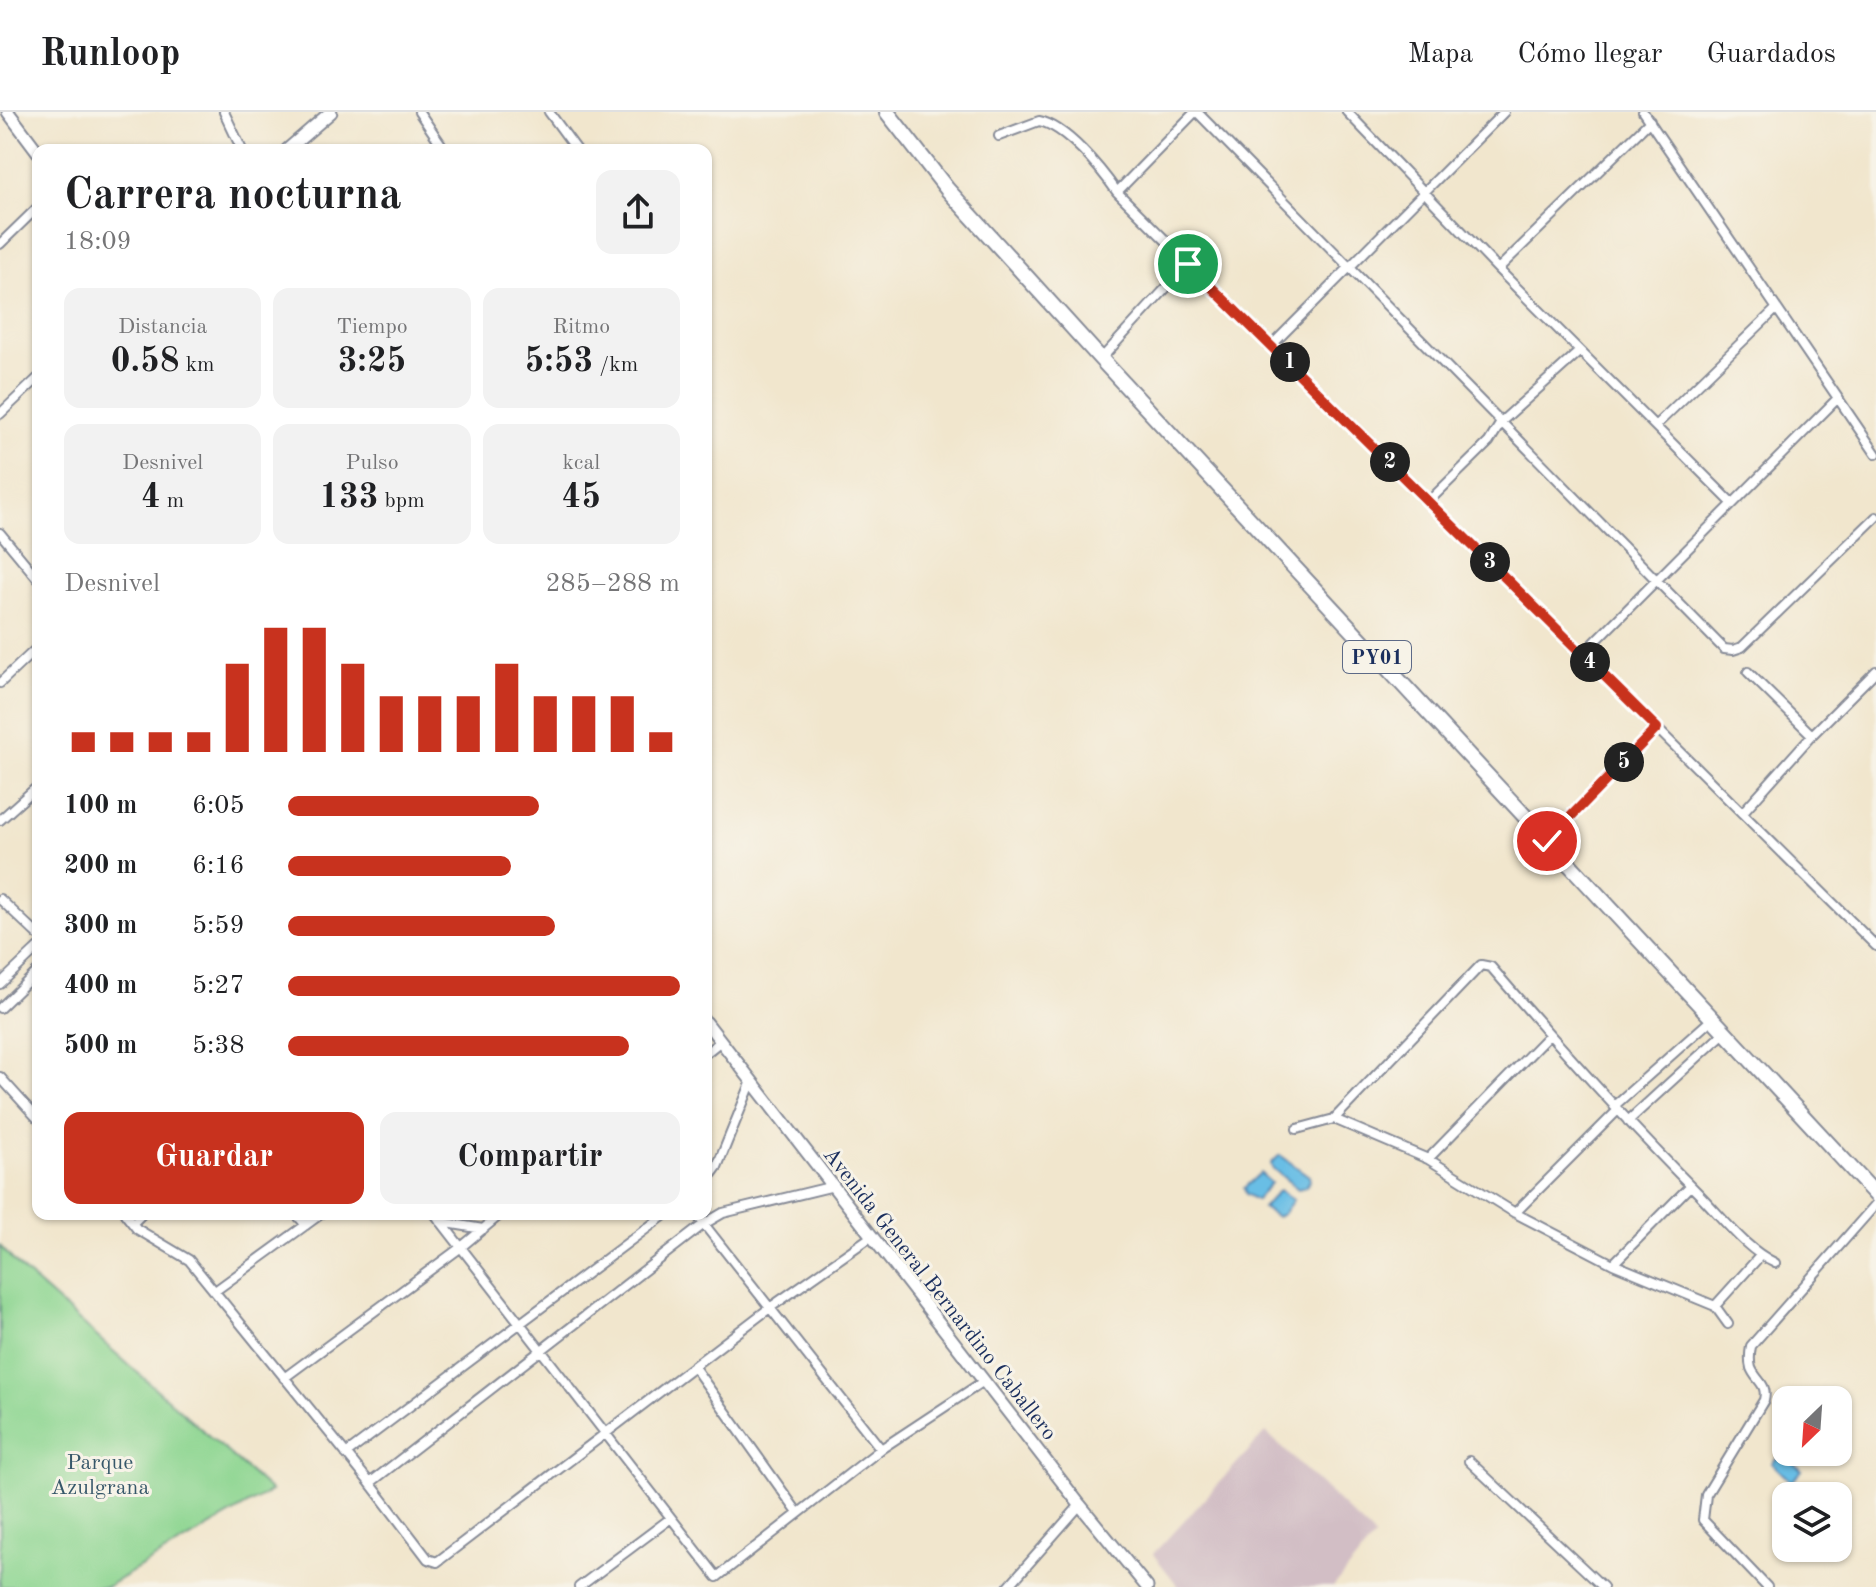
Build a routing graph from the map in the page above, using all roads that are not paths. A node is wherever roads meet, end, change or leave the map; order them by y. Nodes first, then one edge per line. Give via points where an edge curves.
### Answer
1 (8, 112) edge
2 (224, 112) edge
3 (331, 112) edge
4 (419, 112) edge
5 (549, 112) edge
6 (887, 112) edge
7 (1196, 112) edge
8 (1347, 112) edge
9 (1504, 112) edge
10 (1643, 112) edge
11 (1650, 121) junction
12 (999, 136) dead end
13 (32, 144) edge
14 (239, 144) edge
15 (294, 144) edge
16 (441, 144) edge
17 (573, 144) edge
18 (1117, 192) junction
19 (1423, 193) junction
20 (32, 213) edge
21 (0, 244) edge
22 (1188, 264) junction
23 (1348, 268) junction
24 (1498, 269) junction
25 (1776, 309) junction
26 (1272, 345) junction
27 (1580, 351) junction
28 (1101, 359) junction
29 (32, 384) edge
30 (1838, 398) junction
31 (0, 414) edge
32 (1502, 421) junction
33 (1655, 426) junction
34 (1876, 454) edge
35 (1429, 501) junction
36 (1732, 503) junction
37 (1876, 517) edge
38 (0, 533) edge
39 (32, 572) edge
40 (1657, 581) junction
41 (32, 653) edge
42 (1582, 655) junction
43 (1876, 671) edge
44 (1748, 672) dead end
45 (0, 683) edge
46 (1657, 728) junction
47 (1812, 735) junction
48 (32, 791) edge
49 (1743, 812) junction
50 (0, 820) edge
51 (1547, 841) junction
52 (0, 899) edge
53 (32, 929) edge
54 (1876, 946) edge
55 (32, 954) edge
56 (32, 977) edge
57 (0, 984) edge
58 (0, 1008) edge
59 (1712, 1019) junction
60 (712, 1030) edge
61 (1725, 1032) junction
62 (1549, 1035) junction
63 (721, 1041) junction
64 (712, 1048) edge
65 (0, 1077) edge
66 (752, 1081) junction
67 (1616, 1108) junction
68 (32, 1112) edge
69 (1334, 1119) junction
70 (1628, 1121) junction
71 (1297, 1129) dead end
72 (1428, 1159) junction
73 (712, 1174) edge
74 (834, 1186) junction
75 (1690, 1186) junction
76 (1876, 1195) edge
77 (1876, 1204) edge
78 (1515, 1213) junction
79 (712, 1219) edge
80 (130, 1220) edge
81 (136, 1220) edge
82 (301, 1220) edge
83 (313, 1220) edge
84 (494, 1220) edge
85 (658, 1220) edge
86 (701, 1220) edge
87 (711, 1220) edge
88 (441, 1222) joint
89 (133, 1223) junction
90 (704, 1224) junction
91 (306, 1225) junction
92 (483, 1229) junction
93 (872, 1236) junction
94 (460, 1248) junction
95 (1760, 1256) junction
96 (1775, 1263) dead end
97 (1613, 1264) junction
98 (215, 1291) junction
99 (1715, 1306) junction
100 (771, 1307) junction
101 (521, 1323) junction
102 (1728, 1324) dead end
103 (542, 1351) junction
104 (694, 1367) junction
105 (284, 1378) junction
106 (984, 1381) junction
107 (606, 1434) junction
108 (881, 1449) junction
109 (346, 1454) junction
110 (1469, 1461) dead end
111 (370, 1483) junction
112 (1080, 1505) junction
113 (798, 1513) junction
114 (671, 1518) junction
115 (579, 1587) edge
116 (1008, 1587) edge
117 (1147, 1587) edge
118 (1603, 1587) edge
119 (1767, 1587) edge

1 - 13 main road
2 - 14 street
3 - 15 main road
4 - 16 street
5 - 17 street
6 - 28 highway, PY01 via 947,189
7 - 18 street
7 - 23 street
8 - 19 street
9 - 19 street
10 - 11 street
11 - 24 street
11 - 25 street
12 - 18 street via 1039,121 1048,123
18 - 22 street
19 - 23 street
19 - 24 street
20 - 21 street
22 - 26 street
22 - 28 street
23 - 26 street
23 - 32 street
24 - 27 street
25 - 30 street
25 - 33 street
26 - 35 street
27 - 32 street
27 - 33 street
28 - 51 highway, PY01
29 - 31 street
30 - 34 street
30 - 36 street
32 - 35 street via 1489,442
32 - 40 street
33 - 36 street
35 - 42 street
36 - 40 street
37 - 40 street via 1733,650 1724,649
38 - 39 street
40 - 42 street
41 - 45 street
42 - 46 street
43 - 47 street
44 - 47 street
46 - 49 street
46 - 51 street
47 - 49 street
48 - 50 street
49 - 54 street
51 - 59 highway, PY01
52 - 53 street
55 - 57 street
56 - 58 street
59 - 61 highway, PY01
59 - 67 street
60 - 63 main road, Avenida General Bernardino Caballero
61 - 70 street
61 - 76 highway, PY01
62 - 67 street
62 - 69 street via 1491,967 1481,965
62 - 72 street
63 - 64 street
63 - 66 main road, Avenida General Bernardino Caballero
65 - 68 street
66 - 73 street
66 - 74 main road, Avenida General Bernardino Caballero
67 - 70 street
67 - 78 street
69 - 71 street
69 - 72 street
70 - 75 street
72 - 78 street
74 - 79 street
74 - 93 main road, Avenida General Bernardino Caballero
75 - 95 street
75 - 97 street
77 - 119 street via 1751,1346 1751,1369 1763,1384 1764,1400 1706,1495 1703,1520
78 - 97 street
80 - 89 street
81 - 89 street
82 - 91 street
83 - 91 street
84 - 92 street
85 - 101 street
86 - 90 street
87 - 90 street
88 - 92 street
88 - 94 street
89 - 98 street via 189,1260
90 - 100 street
90 - 103 street
91 - 98 street
92 - 94 street
93 - 100 street
93 - 106 main road, Avenida General Bernardino Caballero
94 - 101 street
94 - 105 street
95 - 96 street
95 - 99 street
97 - 99 street
98 - 105 street
99 - 102 street
100 - 104 street
100 - 108 street
101 - 103 street
101 - 109 street
103 - 107 street
103 - 111 street
104 - 107 street
104 - 113 street
105 - 109 street
106 - 108 street
106 - 112 main road, Avenida General Bernardino Caballero
107 - 111 street via 437,1562 428,1559
107 - 114 street
108 - 113 street
109 - 111 street
110 - 118 street
112 - 116 street
112 - 117 main road, Avenida General Bernardino Caballero
113 - 114 street via 717,1577
114 - 115 street

